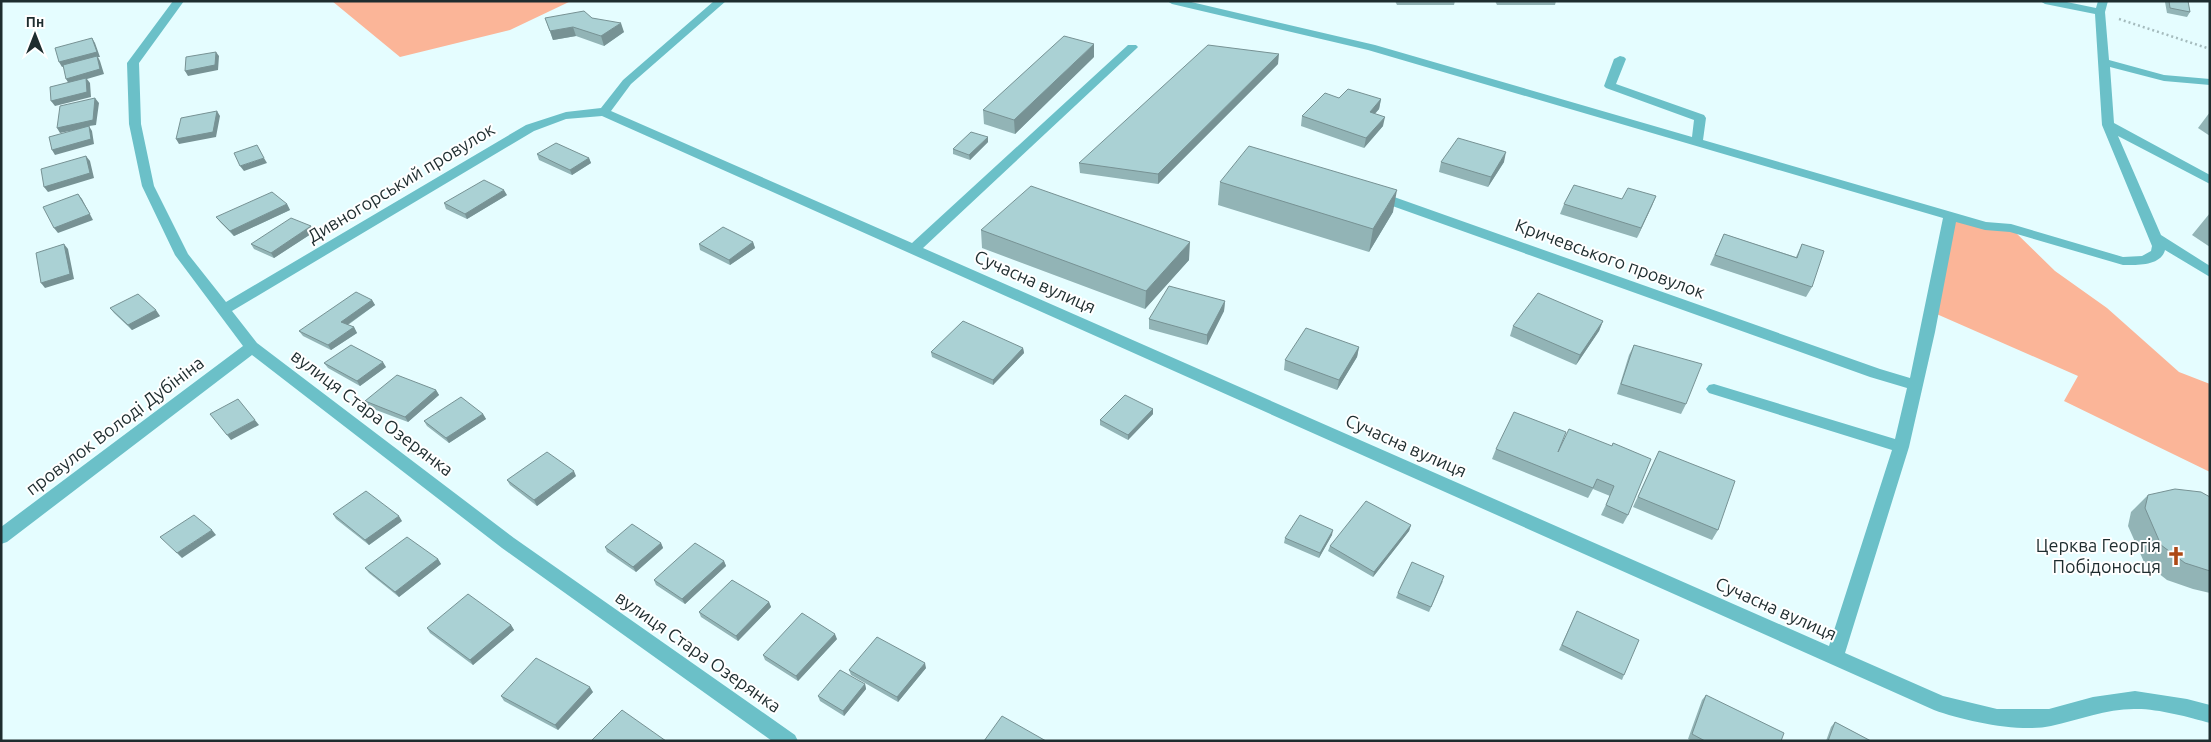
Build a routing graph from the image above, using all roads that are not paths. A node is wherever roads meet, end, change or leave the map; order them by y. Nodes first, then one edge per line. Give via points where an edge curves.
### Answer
1 (179, 1) edge
2 (721, 1) edge
3 (1172, 1) edge
4 (2045, 1) edge
5 (2102, 7) edge
6 (1132, 47) dead end
7 (1620, 59) dead end
8 (2104, 62) junction
9 (2210, 82) edge
10 (604, 112) junction
11 (2108, 125) junction
12 (1697, 142) junction
13 (2210, 180) edge
14 (1365, 192) edge
15 (1950, 216) junction
16 (2155, 237) junction
17 (913, 250) junction
18 (2210, 273) edge
19 (225, 309) junction
20 (252, 347) junction
21 (1916, 385) junction
22 (1714, 388) dead end
23 (1902, 447) junction
24 (1, 537) edge
25 (1835, 657) junction
26 (2210, 714) edge
27 (788, 741) edge

1 - 19 street, вулиця Стара Озерянка via 133,63 135,124 148,186 182,255
2 - 10 street via 627,82
3 - 12 street via 1371,47
4 - 5 street
5 - 8 street
6 - 17 street
7 - 12 street via 1610,86 1700,118
8 - 9 street via 2164,78
8 - 11 street
10 - 17 street, Сучасна вулиця
10 - 19 street, Дивногорський провулок via 575,112 544,121
11 - 13 street
11 - 16 street
12 - 15 street
14 - 21 street, Кричевського провулок
15 - 16 street via 1985,226 2011,228 2123,261 2151,259 2158,254
15 - 21 street
16 - 18 street
17 - 25 street, Сучасна вулиця
19 - 20 street, вулиця Стара Озерянка
20 - 24 street, провулок Володі Дубініна
20 - 27 street, вулиця Стара Озерянка via 508,543
21 - 23 street
22 - 23 street
23 - 25 street
25 - 26 street, Сучасна вулиця via 1941,704 1998,718 2049,718 2093,706 2135,700

